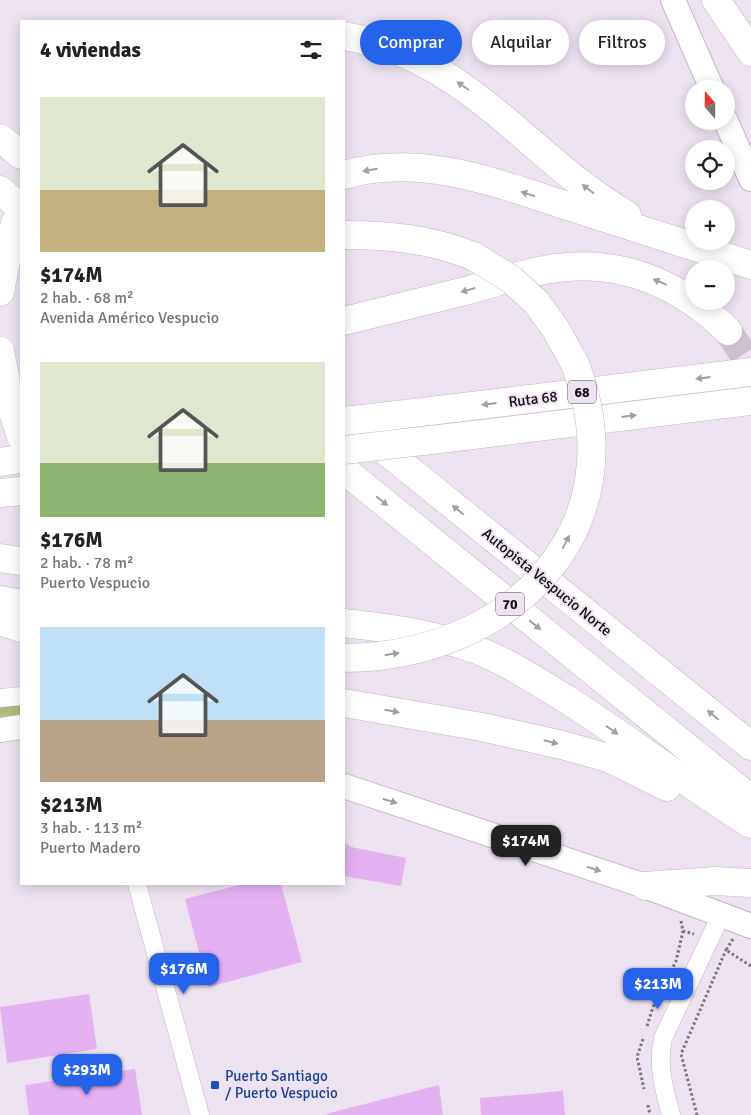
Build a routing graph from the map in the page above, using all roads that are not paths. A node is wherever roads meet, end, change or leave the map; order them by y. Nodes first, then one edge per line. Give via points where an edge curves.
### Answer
1 (673, 0) edge
2 (716, 0) edge
3 (345, 36) edge
4 (751, 52) edge
5 (708, 80) edge
6 (730, 130) edge
7 (0, 133) edge
8 (0, 138) edge
9 (20, 142) edge
10 (20, 154) edge
11 (345, 175) edge
12 (751, 179) edge
13 (0, 190) edge
14 (20, 207) edge
15 (20, 211) edge
16 (345, 235) edge
17 (675, 240) junction
18 (751, 265) edge
19 (0, 292) edge
20 (345, 321) edge
21 (728, 330) tunnel mouth
22 (0, 351) edge
23 (751, 372) edge
24 (751, 401) edge
25 (20, 412) edge
26 (0, 418) edge
27 (345, 418) edge
28 (345, 421) edge
29 (20, 433) edge
30 (345, 450) edge
31 (20, 459) edge
32 (0, 462) edge
33 (345, 471) edge
34 (20, 490) edge
35 (0, 493) edge
36 (0, 558) edge
37 (20, 561) edge
38 (0, 600) edge
39 (20, 604) edge
40 (0, 621) edge
41 (345, 623) edge
42 (20, 628) edge
43 (345, 658) edge
44 (20, 696) edge
45 (0, 698) edge
46 (345, 703) edge
47 (20, 727) edge
48 (0, 730) edge
49 (751, 746) edge
50 (345, 786) edge
51 (751, 799) edge
52 (751, 824) edge
53 (751, 841) edge
54 (751, 883) edge
55 (137, 885) edge
56 (645, 886) junction
57 (738, 921) edge
58 (200, 1115) edge
59 (672, 1115) edge

1 - 5 main road
2 - 4 highway
17 -> 3 highway via 607,203 494,109 447,75 396,51
6 - 12 main road
7 - 9 highway
8 - 10 highway
17 -> 11 highway via 442,169 395,166
13 - 14 highway
15 - 19 highway via 11,235
43 -> 16 highway, bridge via 409,652 462,635 522,599 562,551 579,516 591,458 589,415 575,364 536,302 512,280 452,247 412,238
17 - 18 highway
21 -> 20 highway via 698,304 669,286 635,272 579,266 500,280
22 - 29 highway, bridge via 11,407
23 -> 28 highway, Ruta 68 / 68, bridge
30 -> 24 highway, Ruta 68 / 68, bridge
25 - 26 highway
49 -> 27 highway, Autopista Vespucio Norte
31 - 32 highway
33 -> 51 highway, 70
34 - 35 highway
36 - 37 highway
38 - 39 highway
40 - 42 highway
41 -> 52 highway via 421,635 463,646 498,660 585,712
44 - 45 street
46 -> 53 highway via 482,727 608,758 677,793
47 - 48 main road
50 -> 56 main road
54 - 56 highway via 715,881
55 - 58 street
56 - 57 main road
57 - 59 street via 709,939 664,1038 659,1055 660,1072

